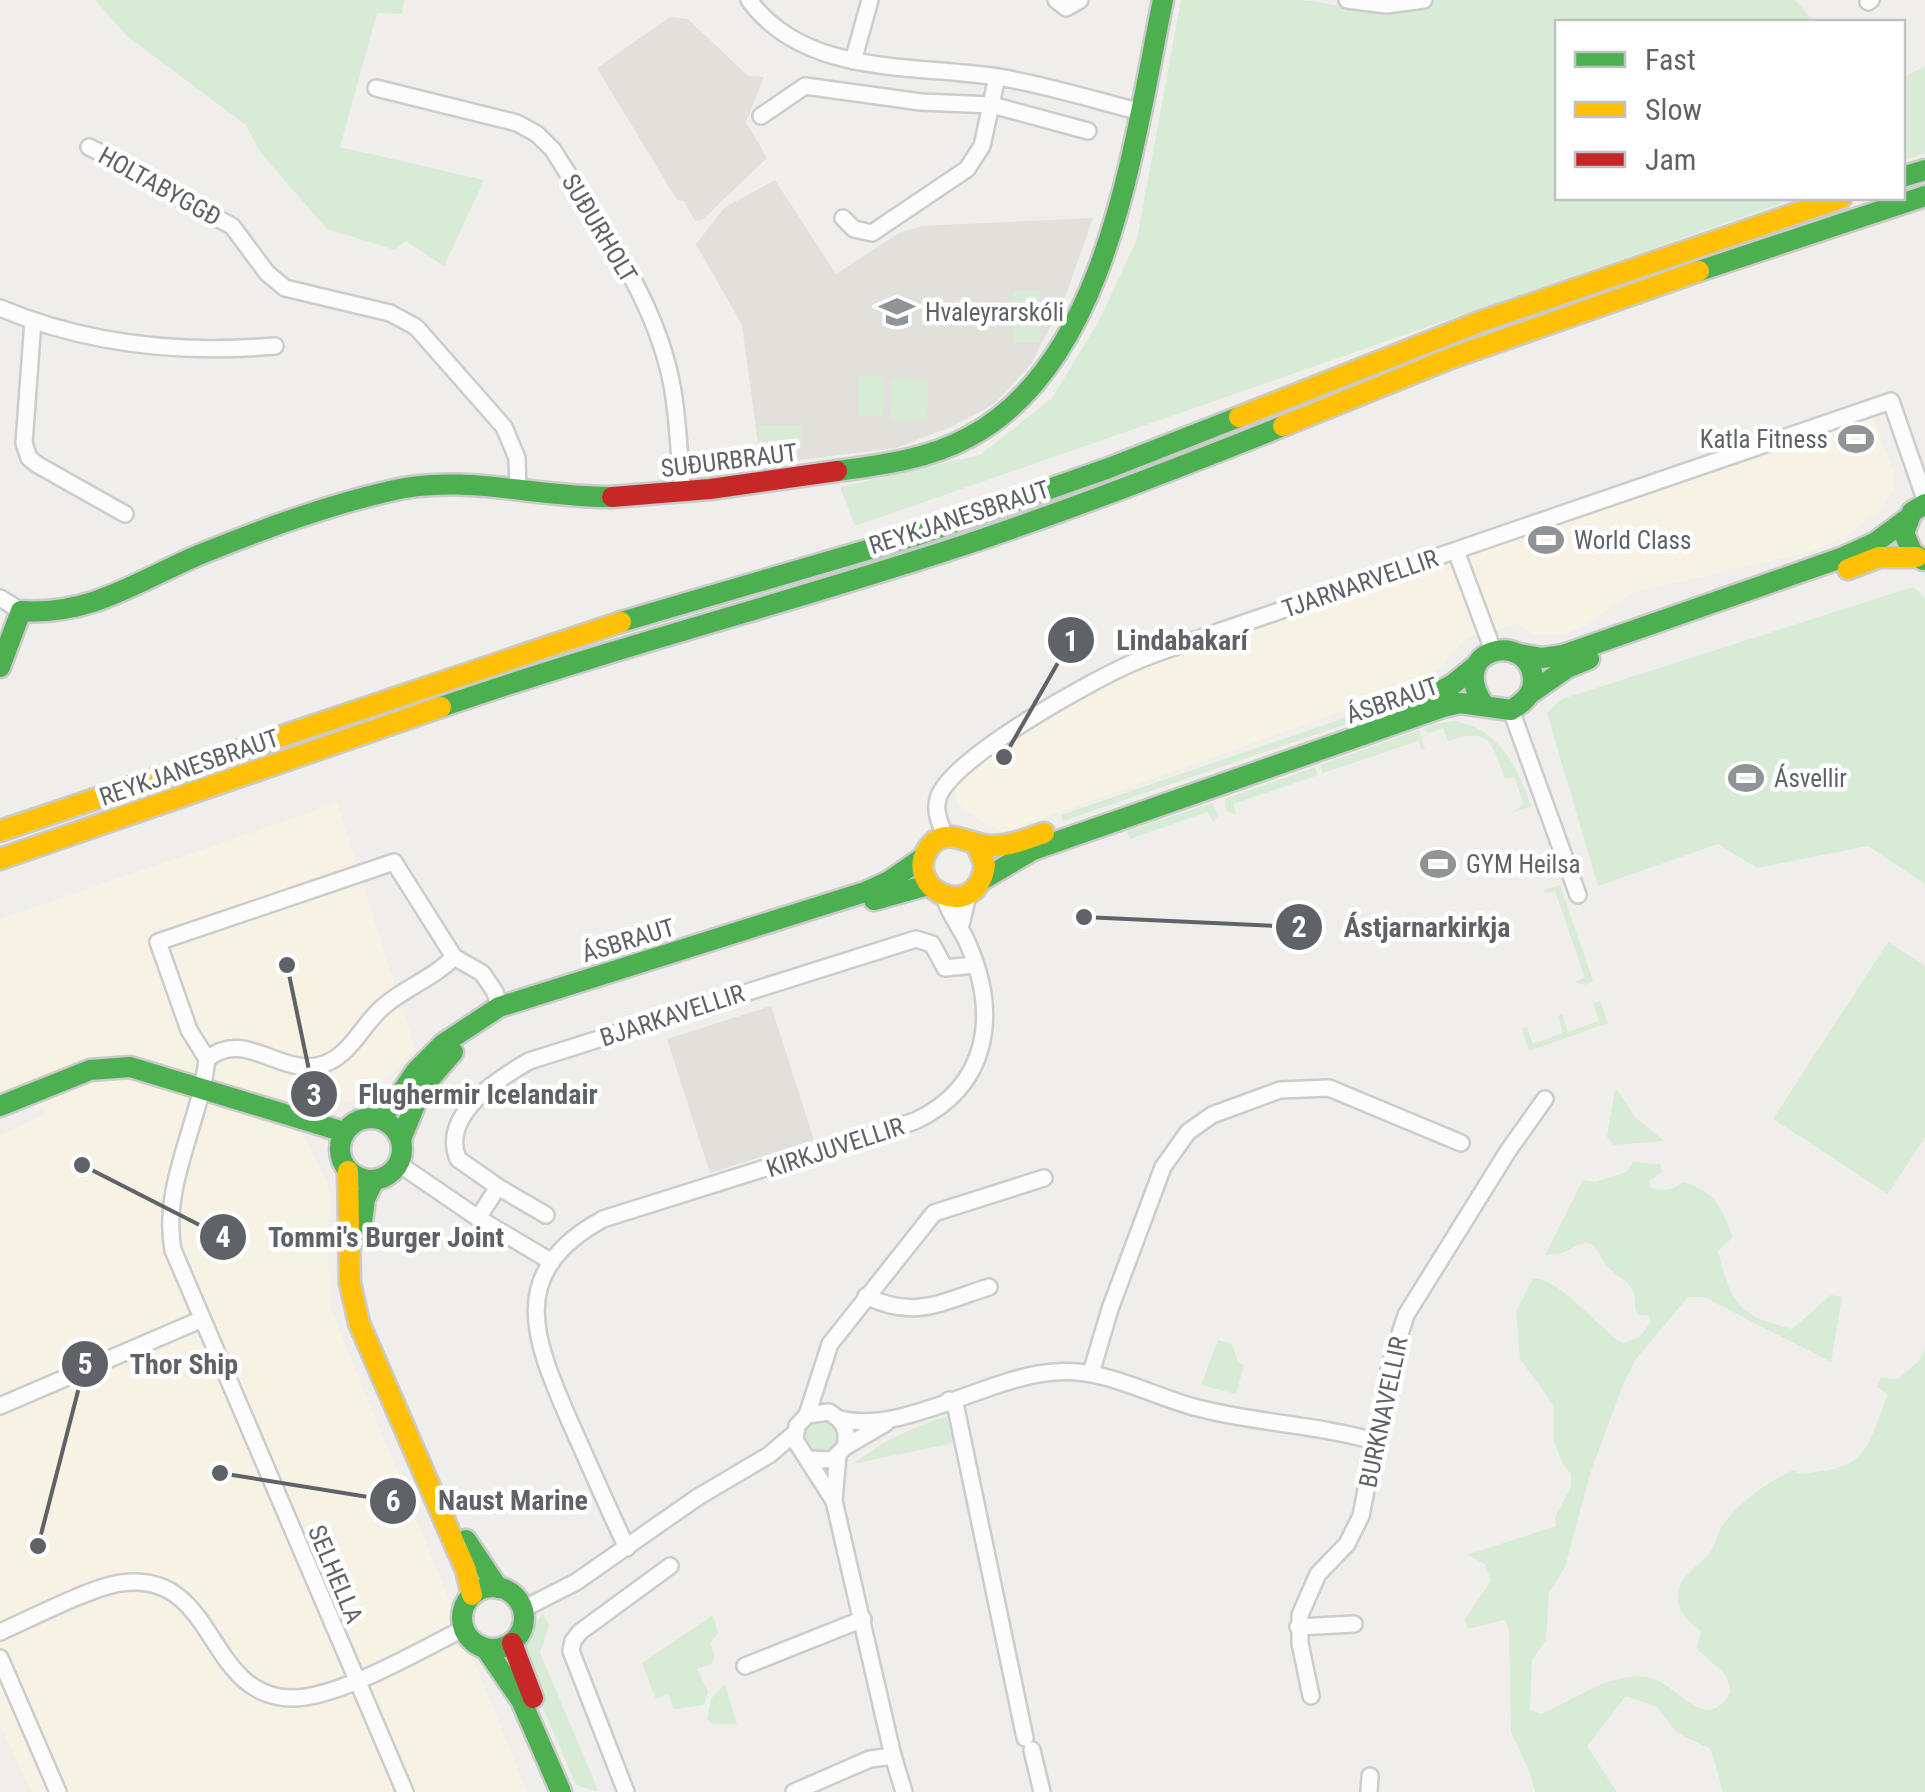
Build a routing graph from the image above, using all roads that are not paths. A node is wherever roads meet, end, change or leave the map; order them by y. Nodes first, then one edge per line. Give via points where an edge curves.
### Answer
1 (750, 0) edge
2 (870, 0) edge
3 (1056, 0) edge
4 (1080, 0) edge
5 (1163, 0) edge
6 (1347, 0) edge
7 (1424, 0) edge
8 (854, 61) junction
9 (997, 77) junction
10 (376, 88) dead end
11 (992, 105) junction
12 (1141, 112) junction
13 (762, 116) dead end
14 (1088, 131) dead end
15 (90, 147) dead end
16 (1925, 196) edge
17 (1834, 200) edge
18 (1925, 212) edge
19 (844, 218) dead end
20 (1845, 223) junction
21 (0, 308) edge
22 (33, 321) junction
23 (275, 346) dead end
24 (518, 490) junction
25 (683, 492) junction
26 (1925, 502) edge
27 (125, 514) dead end
28 (1907, 519) junction
29 (1456, 550) junction
30 (1921, 559) edge
31 (0, 598) edge
32 (21, 610) junction
33 (1493, 650) junction
34 (1519, 654) junction
35 (0, 667) edge
36 (1474, 668) junction
37 (1530, 693) junction
38 (1484, 705) junction
39 (1511, 710) junction
40 (247, 746) junction
41 (316, 750) junction
42 (0, 822) edge
43 (0, 832) edge
44 (945, 836) junction
45 (977, 845) junction
46 (924, 856) junction
47 (0, 860) edge
48 (0, 871) edge
49 (975, 887) junction
50 (936, 891) junction
51 (1578, 896) dead end
52 (960, 930) junction
53 (454, 957) junction
54 (974, 965) junction
55 (499, 1006) junction
56 (207, 1059) junction
57 (202, 1089) junction
58 (1545, 1099) dead end
59 (0, 1106) edge
60 (377, 1118) junction
61 (344, 1132) junction
62 (401, 1138) junction
63 (1461, 1143) dead end
64 (399, 1164) junction
65 (348, 1171) junction
66 (1044, 1178) dead end
67 (374, 1180) junction
68 (498, 1187) junction
69 (546, 1216) dead end
70 (478, 1218) junction
71 (552, 1262) junction
72 (989, 1287) dead end
73 (866, 1296) junction
74 (200, 1320) junction
75 (1091, 1373) junction
76 (817, 1384) junction
77 (949, 1400) junction
78 (0, 1406) edge
79 (807, 1415) junction
80 (834, 1415) junction
81 (889, 1420) junction
82 (795, 1433) junction
83 (1374, 1441) junction
84 (842, 1451) junction
85 (769, 1455) junction
86 (805, 1456) junction
87 (834, 1501) junction
88 (627, 1548) junction
89 (670, 1566) dead end
90 (498, 1588) junction
91 (472, 1595) junction
92 (523, 1609) junction
93 (863, 1619) junction
94 (1354, 1624) dead end
95 (1298, 1628) junction
96 (464, 1630) junction
97 (0, 1632) edge
98 (512, 1644) junction
99 (486, 1649) junction
100 (0, 1658) edge
101 (745, 1666) dead end
102 (355, 1680) junction
103 (1310, 1696) dead end
104 (893, 1756) junction
105 (623, 1791) edge
106 (58, 1792) edge
107 (404, 1792) edge
108 (560, 1792) edge
109 (574, 1792) edge
110 (794, 1792) edge
111 (904, 1792) edge
112 (1042, 1792) edge

1 - 8 street via 790,39
2 - 8 street
3 - 4 street via 1066,8
5 - 12 main road, SUÐURBRAUT
6 - 7 street
8 - 9 street
9 - 11 street
9 - 12 street
10 - 25 street, SUÐURHOLT via 517,123 553,150 630,274 655,328 672,380
11 - 13 street via 805,86
11 - 14 street
11 - 19 street via 982,146 957,178 872,233
12 - 25 main road, SUÐURBRAUT via 1082,306 1050,364 1013,408 976,434 928,454
15 - 24 street, HOLTABYGGÐ via 232,226 285,288 390,313 416,327 504,427 517,458
16 - 20 main road, REYKJANESBRAUT
17 - 40 main road, REYKJANESBRAUT via 1482,322 915,536 603,627
18 - 20 main road
20 - 41 main road, REYKJANESBRAUT via 1451,358 1145,481 948,550 692,624
21 - 22 street
22 - 23 street via 152,347
22 - 27 street via 26,453
24 - 25 main road, SUÐURBRAUT via 595,497
24 - 32 main road, SUÐURBRAUT via 433,485 367,496 183,562 88,608
26 - 28 main road
26 - 29 street, TJARNARVELLIR via 1892,401
28 - 30 main road via 1905,540
28 - 34 main road via 1876,542 1824,565 1563,655
29 - 33 street, TJARNARVELLIR
29 - 44 street, TJARNARVELLIR via 1136,661 1080,689 957,772 938,796
30 - 37 main road via 1880,557 1578,662
31 - 32 street
32 - 35 main road
33 - 34 main road
33 - 36 main road
34 - 37 main road via 1532,671
36 - 38 main road via 1472,688
36 - 45 main road, ÁSBRAUT via 1380,718 1024,840
37 - 39 main road
38 - 39 main road
38 - 49 main road, ÁSBRAUT via 1442,708 1033,850
39 - 51 street
40 - 42 main road via 138,774
40 - 43 main road, REYKJANESBRAUT
41 - 47 main road, REYKJANESBRAUT
41 - 48 main road via 241,786
44 - 45 main road
44 - 46 main road
45 - 49 main road via 985,865
46 - 50 main road via 924,876
46 - 55 main road, ÁSBRAUT via 865,892
49 - 50 main road
49 - 52 street
50 - 52 street, KIRKJUVELLIR
50 - 62 main road, ÁSBRAUT via 550,1003 483,1030 422,1088
52 - 54 street, KIRKJUVELLIR
53 - 55 street via 482,973
53 - 56 street via 385,1005 332,1061 293,1066 251,1048 218,1051
53 - 56 street via 394,862 158,942 189,1030
54 - 68 street, BJARKAVELLIR via 945,968 932,944 916,939 529,1061 486,1089 456,1132 458,1159
54 - 71 street, KIRKJUVELLIR via 984,1010 980,1054 964,1085 934,1112 603,1219 577,1233
55 - 60 main road, ÁSBRAUT via 443,1044
56 - 57 street, SELHELLA
57 - 59 main road via 116,1067 76,1075
57 - 61 main road
57 - 74 street, SELHELLA via 169,1209 172,1250
58 - 83 street, BURKNAVELLIR via 1406,1315
60 - 61 main road via 358,1120
60 - 62 main road
61 - 65 main road via 340,1152
62 - 64 main road
63 - 75 street via 1329,1088 1280,1090 1212,1114 1177,1143 1163,1167
64 - 67 main road
64 - 70 street
65 - 67 main road
65 - 91 main road via 350,1282 358,1324
66 - 73 street via 934,1213
67 - 90 main road via 360,1236 370,1321 471,1550
68 - 69 street, BJARKAVELLIR
68 - 70 street
70 - 71 street
71 - 88 street, KIRKJUVELLIR via 536,1304 538,1344
72 - 73 street via 912,1310
73 - 76 street via 830,1344
74 - 78 street
74 - 102 street, SELHELLA
75 - 77 street via 1011,1380
75 - 83 street via 1193,1407
76 - 79 street
76 - 80 street
77 - 81 street
77 - 112 street
79 - 80 street
79 - 82 street
80 - 81 street via 858,1424
80 - 84 street via 845,1428
81 - 84 street
82 - 85 street
82 - 86 street
83 - 95 street, BURKNAVELLIR via 1357,1526 1308,1590
84 - 86 street via 824,1462
84 - 87 street
85 - 86 street
85 - 88 street
86 - 87 street
87 - 93 street
88 - 92 street
89 - 105 street via 572,1641 573,1665
90 - 91 main road
90 - 92 main road
91 - 96 main road via 462,1611
92 - 98 main road via 523,1628
93 - 101 street
93 - 104 street
94 - 95 street
95 - 103 street, BURKNAVELLIR
96 - 99 main road
96 - 102 street
97 - 102 street via 111,1585 147,1583 188,1604 232,1670 261,1691 308,1697
98 - 99 main road
98 - 109 main road
99 - 108 main road via 521,1700
100 - 106 street
102 - 107 street, SELHELLA
104 - 110 street via 870,1759
104 - 111 street

